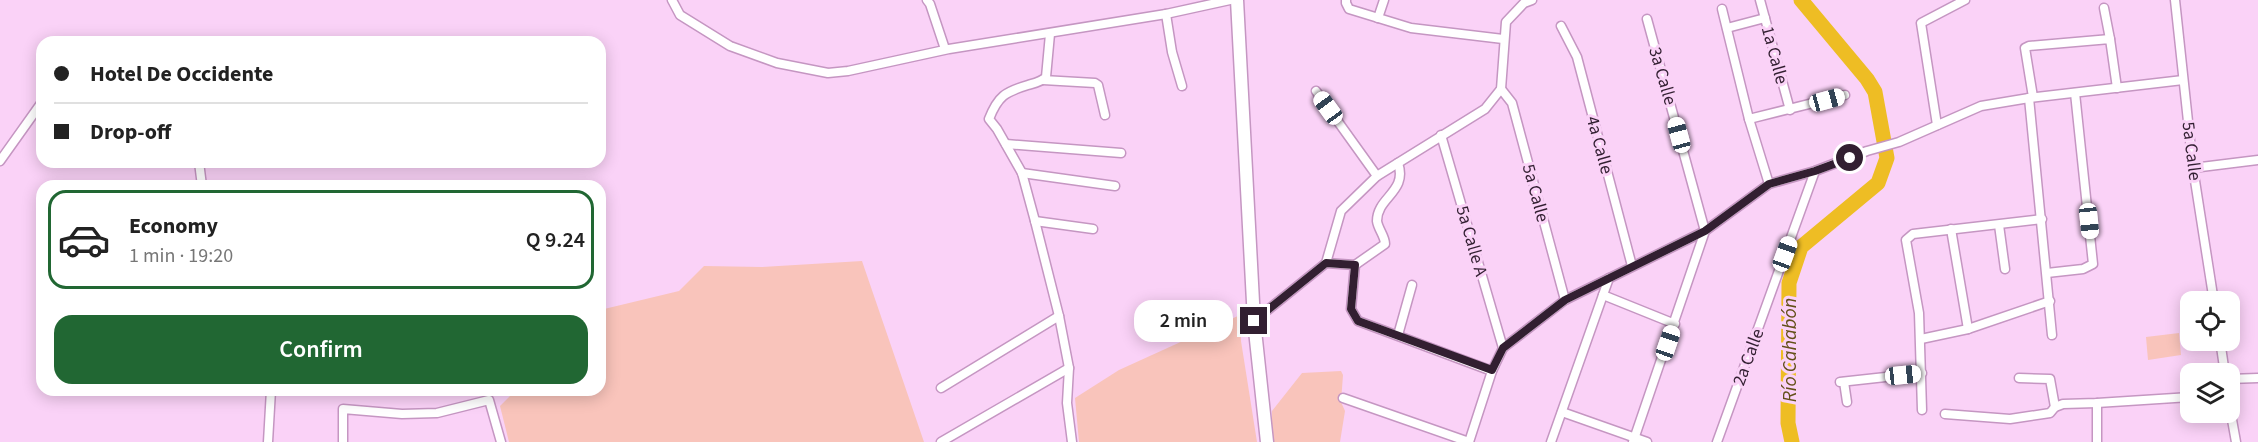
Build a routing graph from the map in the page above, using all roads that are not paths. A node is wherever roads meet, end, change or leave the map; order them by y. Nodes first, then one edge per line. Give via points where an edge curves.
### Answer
1 (672, 0) edge
2 (927, 0) edge
3 (1230, 0) edge
4 (1236, 0) edge
5 (1346, 0) edge
6 (1384, 0) edge
7 (1532, 0) edge
8 (1760, 0) edge
9 (1965, 0) edge
10 (2175, 0) edge
11 (2104, 8) dead end
12 (1722, 9) dead end
13 (1166, 14) junction
14 (1378, 18) junction
15 (1765, 18) junction
16 (1647, 20) dead end
17 (1561, 26) dead end
18 (1727, 28) junction
19 (1050, 34) junction
20 (1503, 39) junction
21 (2110, 39) junction
22 (945, 50) junction
23 (1043, 80) junction
24 (2183, 80) junction
25 (1182, 86) dead end
26 (2117, 88) junction
27 (1501, 89) junction
28 (1316, 91) dead end
29 (2075, 93) junction
30 (1845, 95) dead end
31 (2031, 98) junction
32 (36, 110) edge
33 (1790, 110) junction
34 (1105, 115) dead end
35 (1749, 119) junction
36 (1937, 125) junction
37 (1441, 135) junction
38 (1006, 144) junction
39 (1121, 153) dead end
40 (2258, 159) edge
41 (0, 160) edge
42 (1398, 163) junction
43 (2193, 168) junction
44 (1815, 171) junction
45 (1022, 173) junction
46 (1377, 176) junction
47 (1769, 184) junction
48 (1114, 186) dead end
49 (2042, 219) junction
50 (1035, 221) junction
51 (1999, 225) junction
52 (1094, 229) dead end
53 (1951, 229) junction
54 (1705, 231) junction
55 (1326, 263) junction
56 (1355, 265) junction
57 (1632, 266) junction
58 (2005, 268) dead end
59 (2047, 273) junction
60 (1609, 278) junction
61 (1412, 285) dead end
62 (2212, 291) edge
63 (1603, 295) junction
64 (1565, 300) junction
65 (2050, 301) junction
66 (1059, 316) junction
67 (1254, 321) junction
68 (1675, 324) junction
69 (1968, 329) junction
70 (1398, 335) junction
71 (2052, 335) dead end
72 (1921, 339) junction
73 (1503, 348) junction
74 (1069, 368) junction
75 (1492, 370) junction
76 (1922, 373) junction
77 (2019, 378) dead end
78 (2258, 378) edge
79 (2240, 379) edge
80 (941, 388) dead end
81 (271, 396) edge
82 (1343, 398) dead end
83 (2180, 398) edge
84 (1847, 402) dead end
85 (2097, 403) junction
86 (2055, 407) junction
87 (1922, 410) dead end
88 (1562, 412) junction
89 (1945, 414) dead end
90 (2233, 423) edge
91 (1634, 440) edge
92 (268, 442) edge
93 (343, 442) edge
94 (501, 442) edge
95 (941, 442) edge
96 (1072, 442) edge
97 (1267, 442) edge
98 (1469, 442) edge
99 (1551, 442) edge
100 (1647, 442) edge
101 (1717, 442) edge
102 (2097, 442) edge
103 (2236, 442) edge

1 - 22 street via 680,15 730,46 777,63 828,73
2 - 22 street
3 - 13 street
4 - 67 main road
5 - 14 street via 1349,9
6 - 14 street
7 - 20 street via 1506,22
8 - 15 street, 1a Calle
9 - 36 street via 1920,23
10 - 24 street, 5a Calle
11 - 21 street
12 - 18 street
13 - 19 street
13 - 25 street
14 - 20 street via 1411,28
15 - 18 street
15 - 33 street, 1a Calle
16 - 54 street, 3a Calle
17 - 57 street, 4a Calle via 1577,57
18 - 35 street
19 - 22 street
19 - 23 street via 1048,71
20 - 27 street
21 - 26 street
21 - 31 street via 2026,47
23 - 34 street via 1095,83
23 - 38 street via 1010,91 994,106 989,119
24 - 26 street
24 - 43 street, 5a Calle
26 - 29 street
27 - 37 street via 1485,109
27 - 64 street, 5a Calle via 1512,103
28 - 46 street
29 - 31 street
29 - 59 street via 2093,264 2084,269
30 - 33 street
31 - 36 street via 1981,106
31 - 49 street
32 - 41 street
33 - 35 street
35 - 47 street
36 - 44 street
37 - 42 street
37 - 73 street, 5a Calle A
38 - 39 street
38 - 45 street
40 - 43 street
42 - 46 street
42 - 56 street via 1402,177 1377,222 1385,244
43 - 62 street, 5a Calle
44 - 47 street
44 - 101 street, 2a Calle
45 - 48 street
45 - 50 street
46 - 55 street via 1341,211
47 - 54 street
49 - 51 street
49 - 59 street
50 - 52 street
50 - 66 street
51 - 53 street
51 - 58 street
53 - 69 street
53 - 72 street via 1913,234 1906,240
54 - 57 street
54 - 68 street
55 - 56 street
55 - 67 street
56 - 70 street via 1353,315 1358,321
57 - 60 street
59 - 65 street
60 - 63 street
60 - 64 street
61 - 70 street
63 - 68 street
63 - 88 street
64 - 73 street
65 - 69 street
65 - 71 street
66 - 74 street
66 - 80 street
67 - 97 main road
68 - 91 street
69 - 72 street
70 - 75 street
72 - 76 street
73 - 75 street
74 - 95 street
74 - 96 street via 1067,403
75 - 98 street
76 - 84 street via 1842,382
76 - 87 street
77 - 86 street via 2050,379
78 - 79 street
81 - 92 street
82 - 98 street
83 - 85 street
85 - 86 street
85 - 102 street
86 - 89 street via 2043,415 2010,419
88 - 91 street
88 - 99 street
90 - 103 street
91 - 100 street
93 - 94 street via 343,409 437,413 489,400

